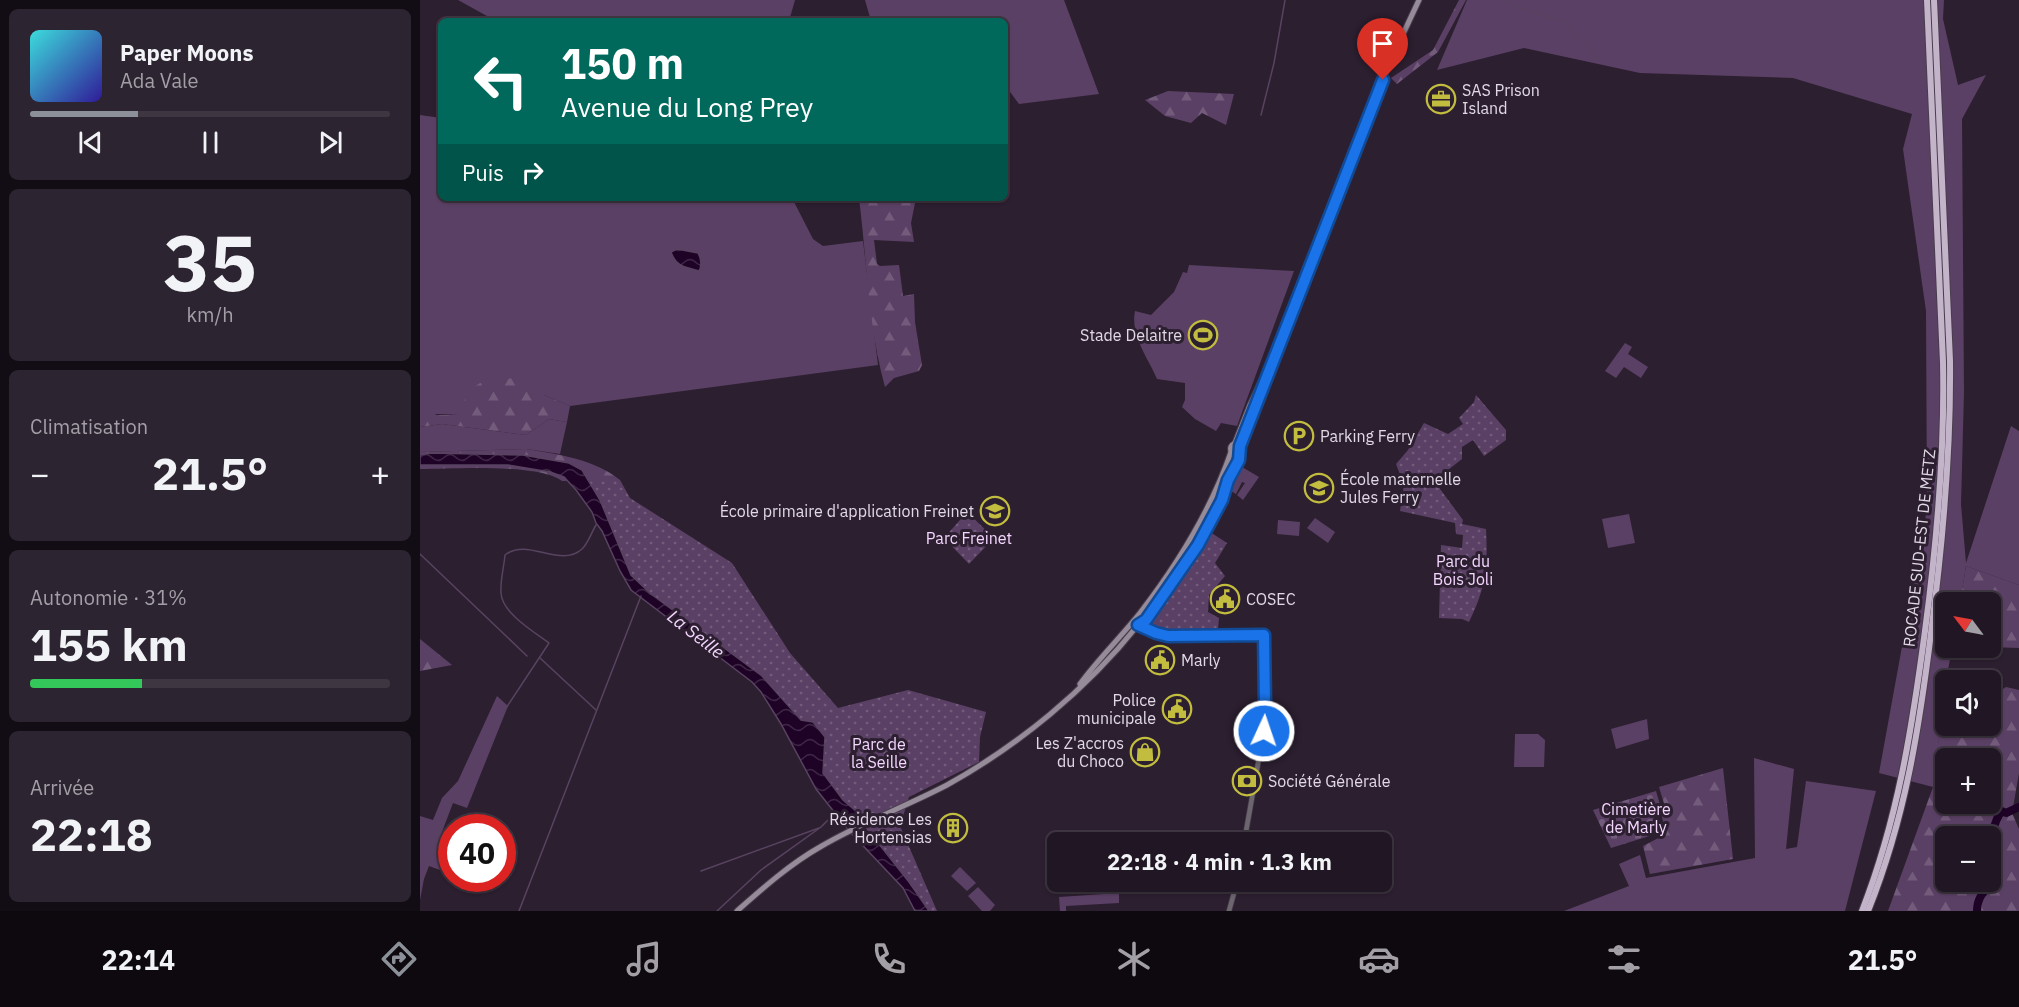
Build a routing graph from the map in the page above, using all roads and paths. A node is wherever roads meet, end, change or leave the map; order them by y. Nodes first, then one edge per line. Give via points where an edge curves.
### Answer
1 (1419, 0) edge
2 (1927, 0) edge
3 (1934, 0) edge
4 (1237, 444) junction
5 (1231, 452) junction
6 (1238, 454) junction
7 (1135, 623) junction
8 (1246, 832) edge
9 (1234, 892) edge
10 (737, 911) edge
11 (1228, 911) edge
12 (1862, 911) edge
13 (1869, 911) edge

1 - 4 main road via 1389,64
2 - 12 highway, ROCADE SUD-EST DE METZ via 1943,373 1940,505 1907,757 1889,830
3 - 13 highway, ROCADE SUD-EST DE METZ via 1950,372 1946,505 1912,766
4 - 5 main road via 1230,447
4 - 6 main road via 1241,449
5 - 6 main road
5 - 7 main road via 1192,535
6 - 7 main road via 1222,500 1198,545 1146,620
7 - 8 street via 1168,636 1264,635 1264,724
7 - 10 main road via 1091,677 1036,725 945,786 841,835 797,861
9 - 11 street

